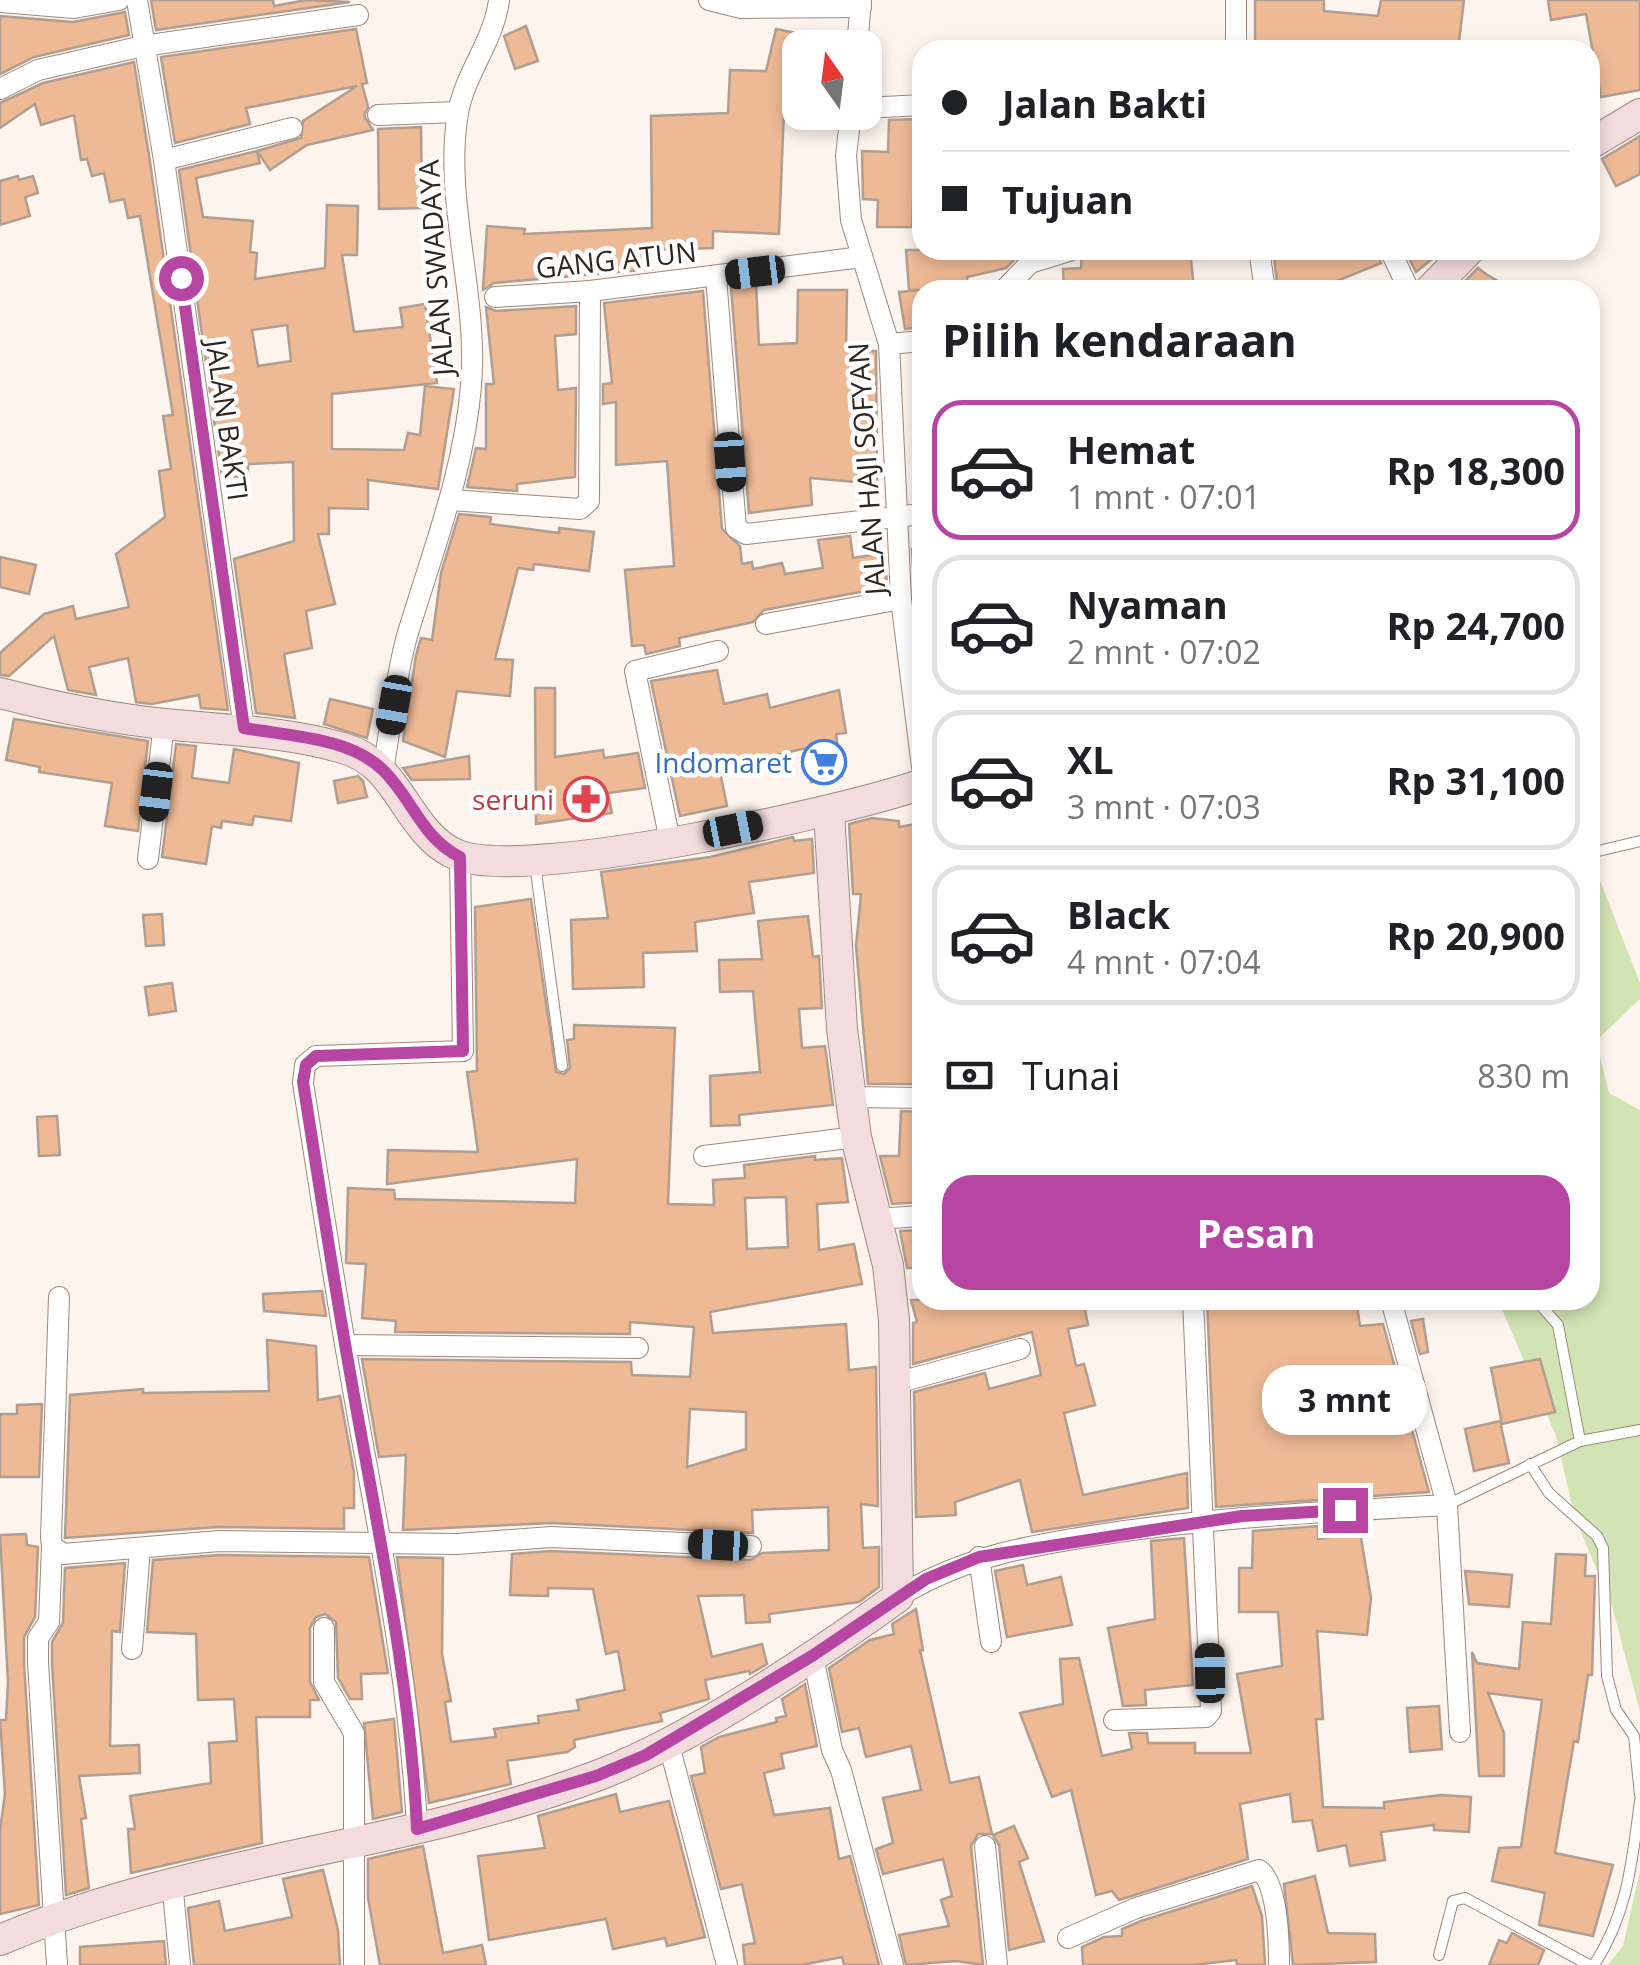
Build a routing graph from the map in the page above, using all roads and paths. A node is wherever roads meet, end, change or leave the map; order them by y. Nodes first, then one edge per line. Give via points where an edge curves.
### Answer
1 (119, 0) edge
2 (137, 0) edge
3 (499, 0) edge
4 (709, 0) edge
5 (1236, 0) edge
6 (0, 2) edge
7 (861, 4) edge
8 (358, 15) dead end
9 (859, 30) edge
10 (1236, 40) edge
11 (143, 46) junction
12 (0, 89) edge
13 (912, 106) edge
14 (882, 107) edge
15 (458, 112) junction
16 (1640, 114) edge
17 (378, 116) dead end
18 (292, 128) dead end
19 (849, 130) edge
20 (1600, 138) edge
21 (164, 160) junction
22 (862, 257) junction
23 (1040, 260) edge
24 (1459, 260) edge
25 (716, 276) junction
26 (1014, 280) edge
27 (1440, 280) edge
28 (590, 291) junction
29 (495, 297) dead end
30 (912, 342) edge
31 (889, 344) junction
32 (451, 500) junction
33 (898, 514) junction
34 (912, 514) edge
35 (901, 600) junction
36 (766, 624) dead end
37 (718, 651) dead end
38 (912, 687) edge
39 (0, 693) edge
40 (164, 724) junction
41 (244, 728) junction
42 (383, 770) junction
43 (912, 787) edge
44 (828, 812) junction
45 (670, 841) junction
46 (1640, 841) edge
47 (1600, 851) edge
48 (460, 857) junction
49 (148, 860) dead end
50 (534, 862) junction
51 (562, 1066) dead end
52 (852, 1097) junction
53 (912, 1098) edge
54 (856, 1136) junction
55 (704, 1156) dead end
56 (912, 1217) edge
57 (874, 1219) junction
58 (59, 1296) dead end
59 (1194, 1310) edge
60 (1394, 1310) edge
61 (1544, 1310) edge
62 (346, 1344) junction
63 (638, 1348) dead end
64 (1020, 1349) dead end
65 (896, 1383) junction
66 (1640, 1430) edge
67 (1580, 1441) junction
68 (1530, 1464) junction
69 (1447, 1505) junction
70 (1206, 1520) junction
71 (383, 1544) junction
72 (52, 1546) junction
73 (752, 1546) dead end
74 (140, 1548) junction
75 (979, 1557) junction
76 (898, 1597) junction
77 (324, 1628) dead end
78 (991, 1642) dead end
79 (132, 1649) dead end
80 (812, 1656) junction
81 (1114, 1720) dead end
82 (1460, 1732) dead end
83 (1637, 1735) edge
84 (668, 1741) junction
85 (1640, 1798) edge
86 (417, 1829) junction
87 (354, 1843) junction
88 (985, 1846) dead end
89 (172, 1881) junction
90 (52, 1918) junction
91 (1068, 1938) dead end
92 (0, 1940) edge
93 (1439, 1956) dead end
94 (57, 1965) edge
95 (180, 1965) edge
96 (354, 1965) edge
97 (727, 1965) edge
98 (892, 1965) edge
99 (997, 1965) edge
100 (1279, 1965) edge
101 (1591, 1965) edge

1 - 6 street via 74,8
2 - 11 street, JALAN BAKTI
3 - 15 street, JALAN SWADAYA
4 - 7 street via 742,8
5 - 10 street
7 - 9 street
8 - 11 street
11 - 12 street via 38,70
11 - 21 street, JALAN BAKTI
13 - 14 street
15 - 17 street
15 - 32 street, JALAN SWADAYA via 454,148 473,336 469,414
16 - 20 street
18 - 21 street
19 - 22 street, JALAN HAJI SOFYAN via 851,220
21 - 41 street, JALAN BAKTI
22 - 25 street, GANG ATUN
22 - 31 street, JALAN HAJI SOFYAN
23 - 26 street
24 - 27 street
25 - 28 street, GANG ATUN
25 - 33 street via 736,528 746,534
28 - 29 street, GANG ATUN
28 - 32 street via 590,501 580,509
30 - 31 street
31 - 33 street, JALAN HAJI SOFYAN
32 - 42 street, JALAN SWADAYA via 406,640
33 - 34 street
33 - 35 street, JALAN HAJI SOFYAN
35 - 36 street
35 - 38 street, JALAN HAJI SOFYAN
37 - 45 street via 635,671
39 - 40 street
40 - 41 street
40 - 49 street
41 - 42 street via 347,749
42 - 48 street via 427,834
43 - 44 street
44 - 45 street
44 - 52 street
45 - 50 street
46 - 47 lane
48 - 50 street
48 - 62 street via 463,1051 316,1056 306,1065 303,1082
50 - 51 lane
52 - 53 street
52 - 54 street
54 - 55 street
54 - 57 street
56 - 57 street
57 - 65 street via 888,1265
58 - 72 street
59 - 70 street
60 - 69 street
61 - 67 lane via 1558,1326
62 - 63 street
62 - 71 street
64 - 65 street
65 - 76 street
66 - 67 lane
67 - 68 lane
68 - 69 lane
68 - 83 lane via 1602,1548 1608,1676 1616,1710
69 - 70 street
69 - 82 street
70 - 75 street
70 - 81 street via 1211,1711
71 - 73 street via 550,1537
71 - 74 street via 219,1541
71 - 86 street via 414,1758
72 - 74 street via 64,1554
72 - 90 street via 49,1622 38,1638
74 - 79 street
75 - 76 street
75 - 78 street
76 - 80 street
77 - 87 street via 324,1682 354,1733
80 - 84 street
80 - 98 street
83 - 85 lane
84 - 86 street via 596,1776
84 - 97 street
85 - 101 lane via 1628,1896 1619,1924
86 - 87 street
87 - 89 street
87 - 96 street
88 - 99 street
89 - 90 street
89 - 95 street
90 - 92 street
90 - 94 street
91 - 100 street via 1136,1908 1259,1870 1267,1877 1278,1928
93 - 101 lane via 1453,1901 1466,1898

